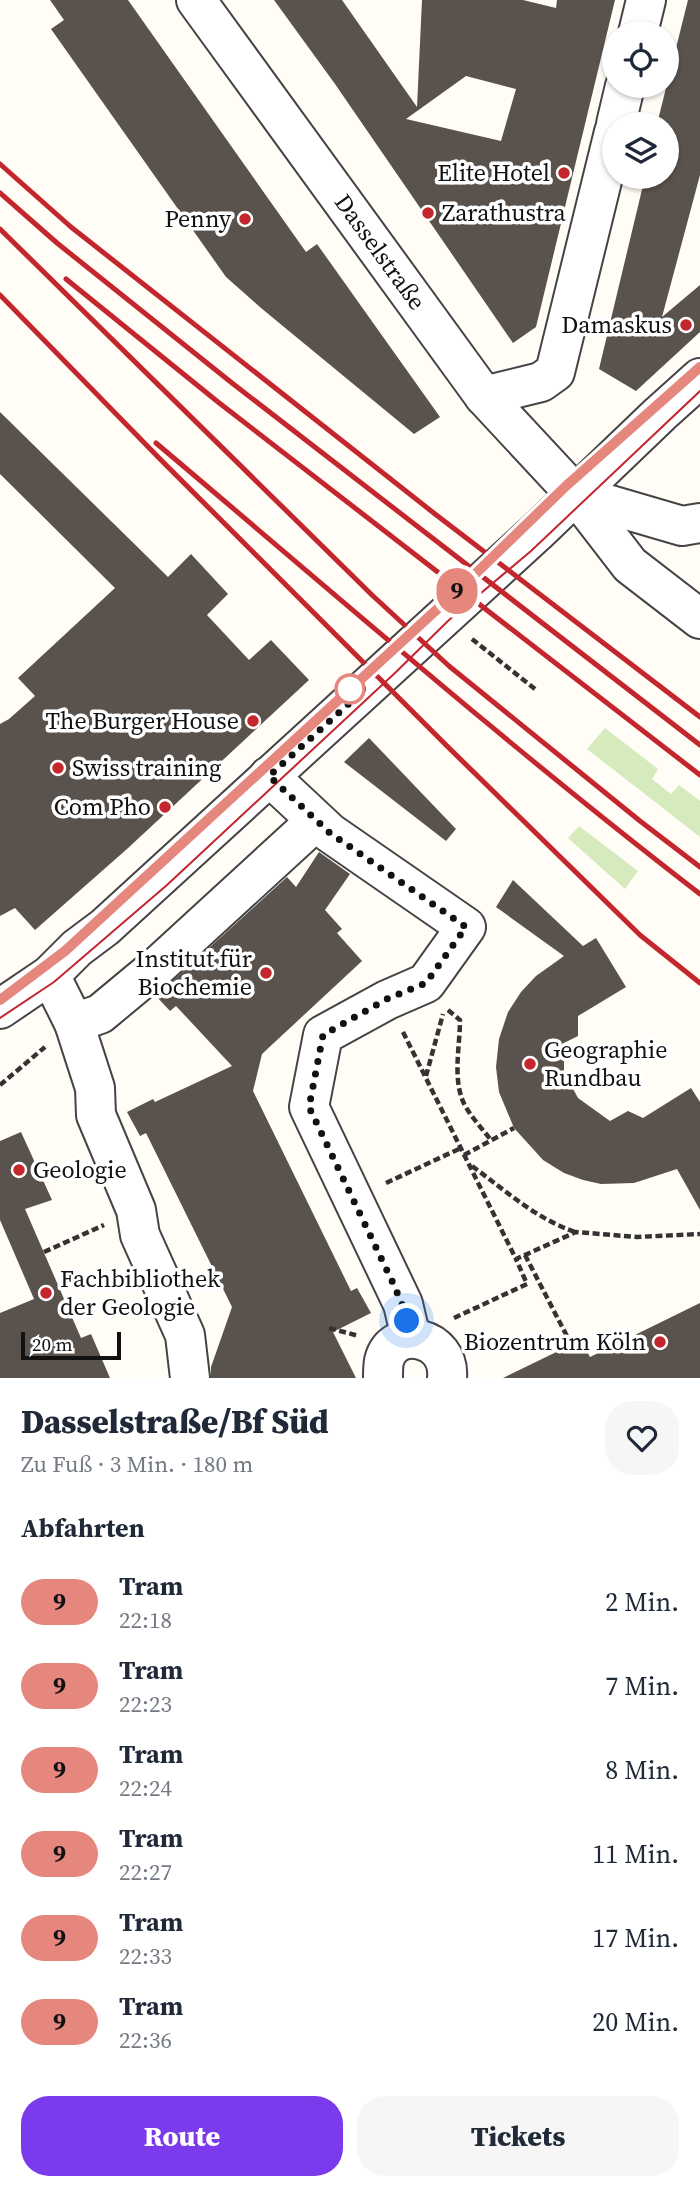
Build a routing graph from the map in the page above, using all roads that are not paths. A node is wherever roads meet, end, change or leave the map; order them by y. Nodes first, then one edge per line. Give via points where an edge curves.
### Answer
1 (196, 0) edge
2 (646, 0) edge
3 (641, 21) edge
4 (602, 181) edge
5 (700, 378) edge
6 (484, 396) junction
7 (576, 495) junction
8 (700, 523) edge
9 (700, 619) edge
10 (269, 776) junction
11 (316, 821) junction
12 (50, 975) junction
13 (120, 998) junction
14 (0, 1009) edge
15 (74, 1023) junction
16 (95, 1088) junction
17 (411, 1338) junction
18 (197, 1359) edge
19 (383, 1378) edge
20 (447, 1378) edge

1 - 6 street, Dasselstraße
2 - 3 street
4 - 6 street via 555,372 541,382
5 - 7 street
6 - 7 street, Dasselstraße
7 - 8 street via 682,526
7 - 9 street, Dasselstraße via 630,565
7 - 10 street
10 - 11 street
10 - 12 street
11 - 13 street
11 - 17 street via 340,857 466,927 426,983 323,1035 309,1107 402,1304
12 - 14 street
12 - 15 street
13 - 15 street via 100,1014
13 - 16 street
15 - 16 street
16 - 18 street via 96,1115 136,1210 139,1235
17 - 19 street via 394,1345 384,1359
17 - 20 street via 432,1342 443,1353

